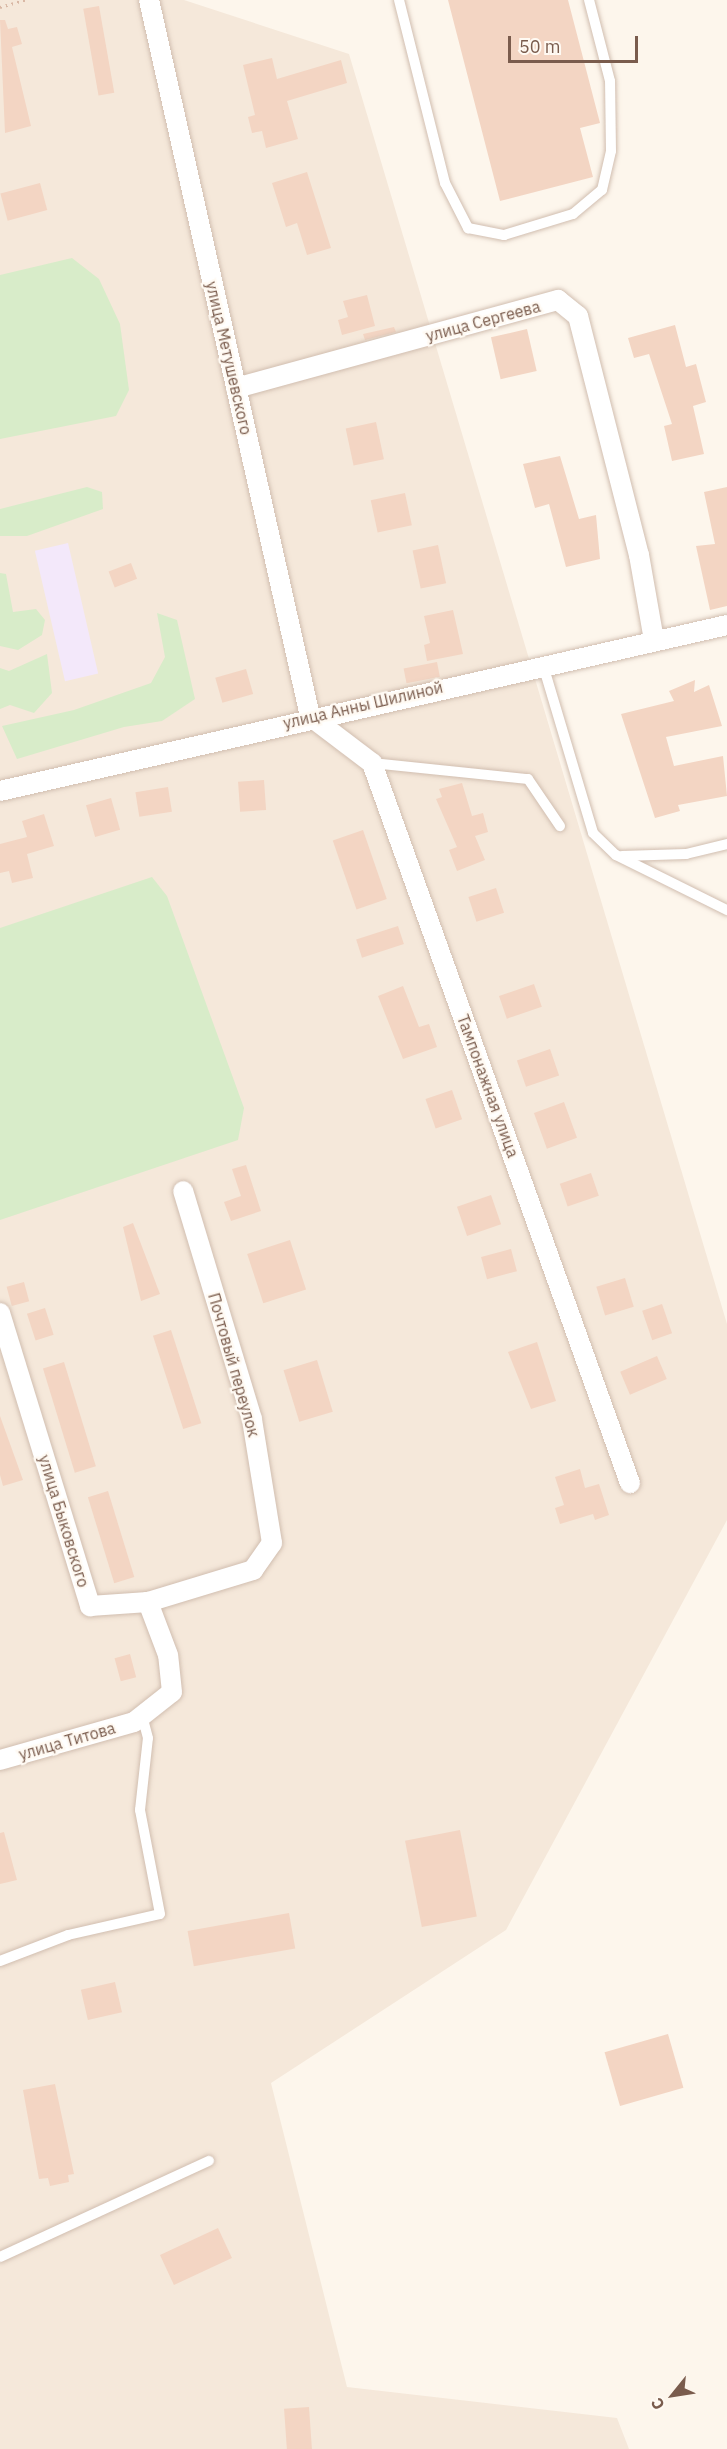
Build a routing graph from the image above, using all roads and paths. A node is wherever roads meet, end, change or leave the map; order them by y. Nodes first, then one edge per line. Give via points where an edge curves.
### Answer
1 (25, 0) edge
2 (149, 0) edge
3 (399, 0) edge
4 (590, 0) edge
5 (0, 8) edge
6 (236, 388) junction
7 (727, 624) edge
8 (654, 640) junction
9 (543, 664) junction
10 (310, 716) junction
11 (372, 763) junction
12 (0, 791) edge
13 (560, 826) dead end
14 (727, 844) edge
15 (616, 855) junction
16 (727, 910) edge
17 (183, 1191) dead end
18 (0, 1313) edge
19 (630, 1483) dead end
20 (148, 1602) junction
21 (138, 1719) junction
22 (0, 1760) edge
23 (0, 1961) edge
24 (209, 2161) dead end
25 (0, 2257) edge

1 - 5 path
2 - 6 street, улица Метушевского
3 - 4 lane via 445,183 468,228 504,235 573,214 602,190 611,151 610,81
6 - 8 street, улица Сергеева via 558,300 578,316 639,555
6 - 10 street, улица Метушевского
7 - 8 street, улица Анны Шилиной
8 - 9 street, улица Анны Шилиной
9 - 10 street, улица Анны Шилиной
9 - 15 lane via 593,834
10 - 11 street
10 - 12 street, улица Анны Шилиной
11 - 13 lane via 528,779
11 - 19 street, Тампонажная улица
14 - 15 lane via 686,854
15 - 16 lane
17 - 20 street, Почтовый переулок via 252,1419 272,1542 253,1570
18 - 20 street, улица Быковского via 90,1606
20 - 21 street via 168,1655 172,1692
21 - 22 street, улица Титова
21 - 23 lane via 148,1738 140,1810 160,1914 68,1935
24 - 25 lane

